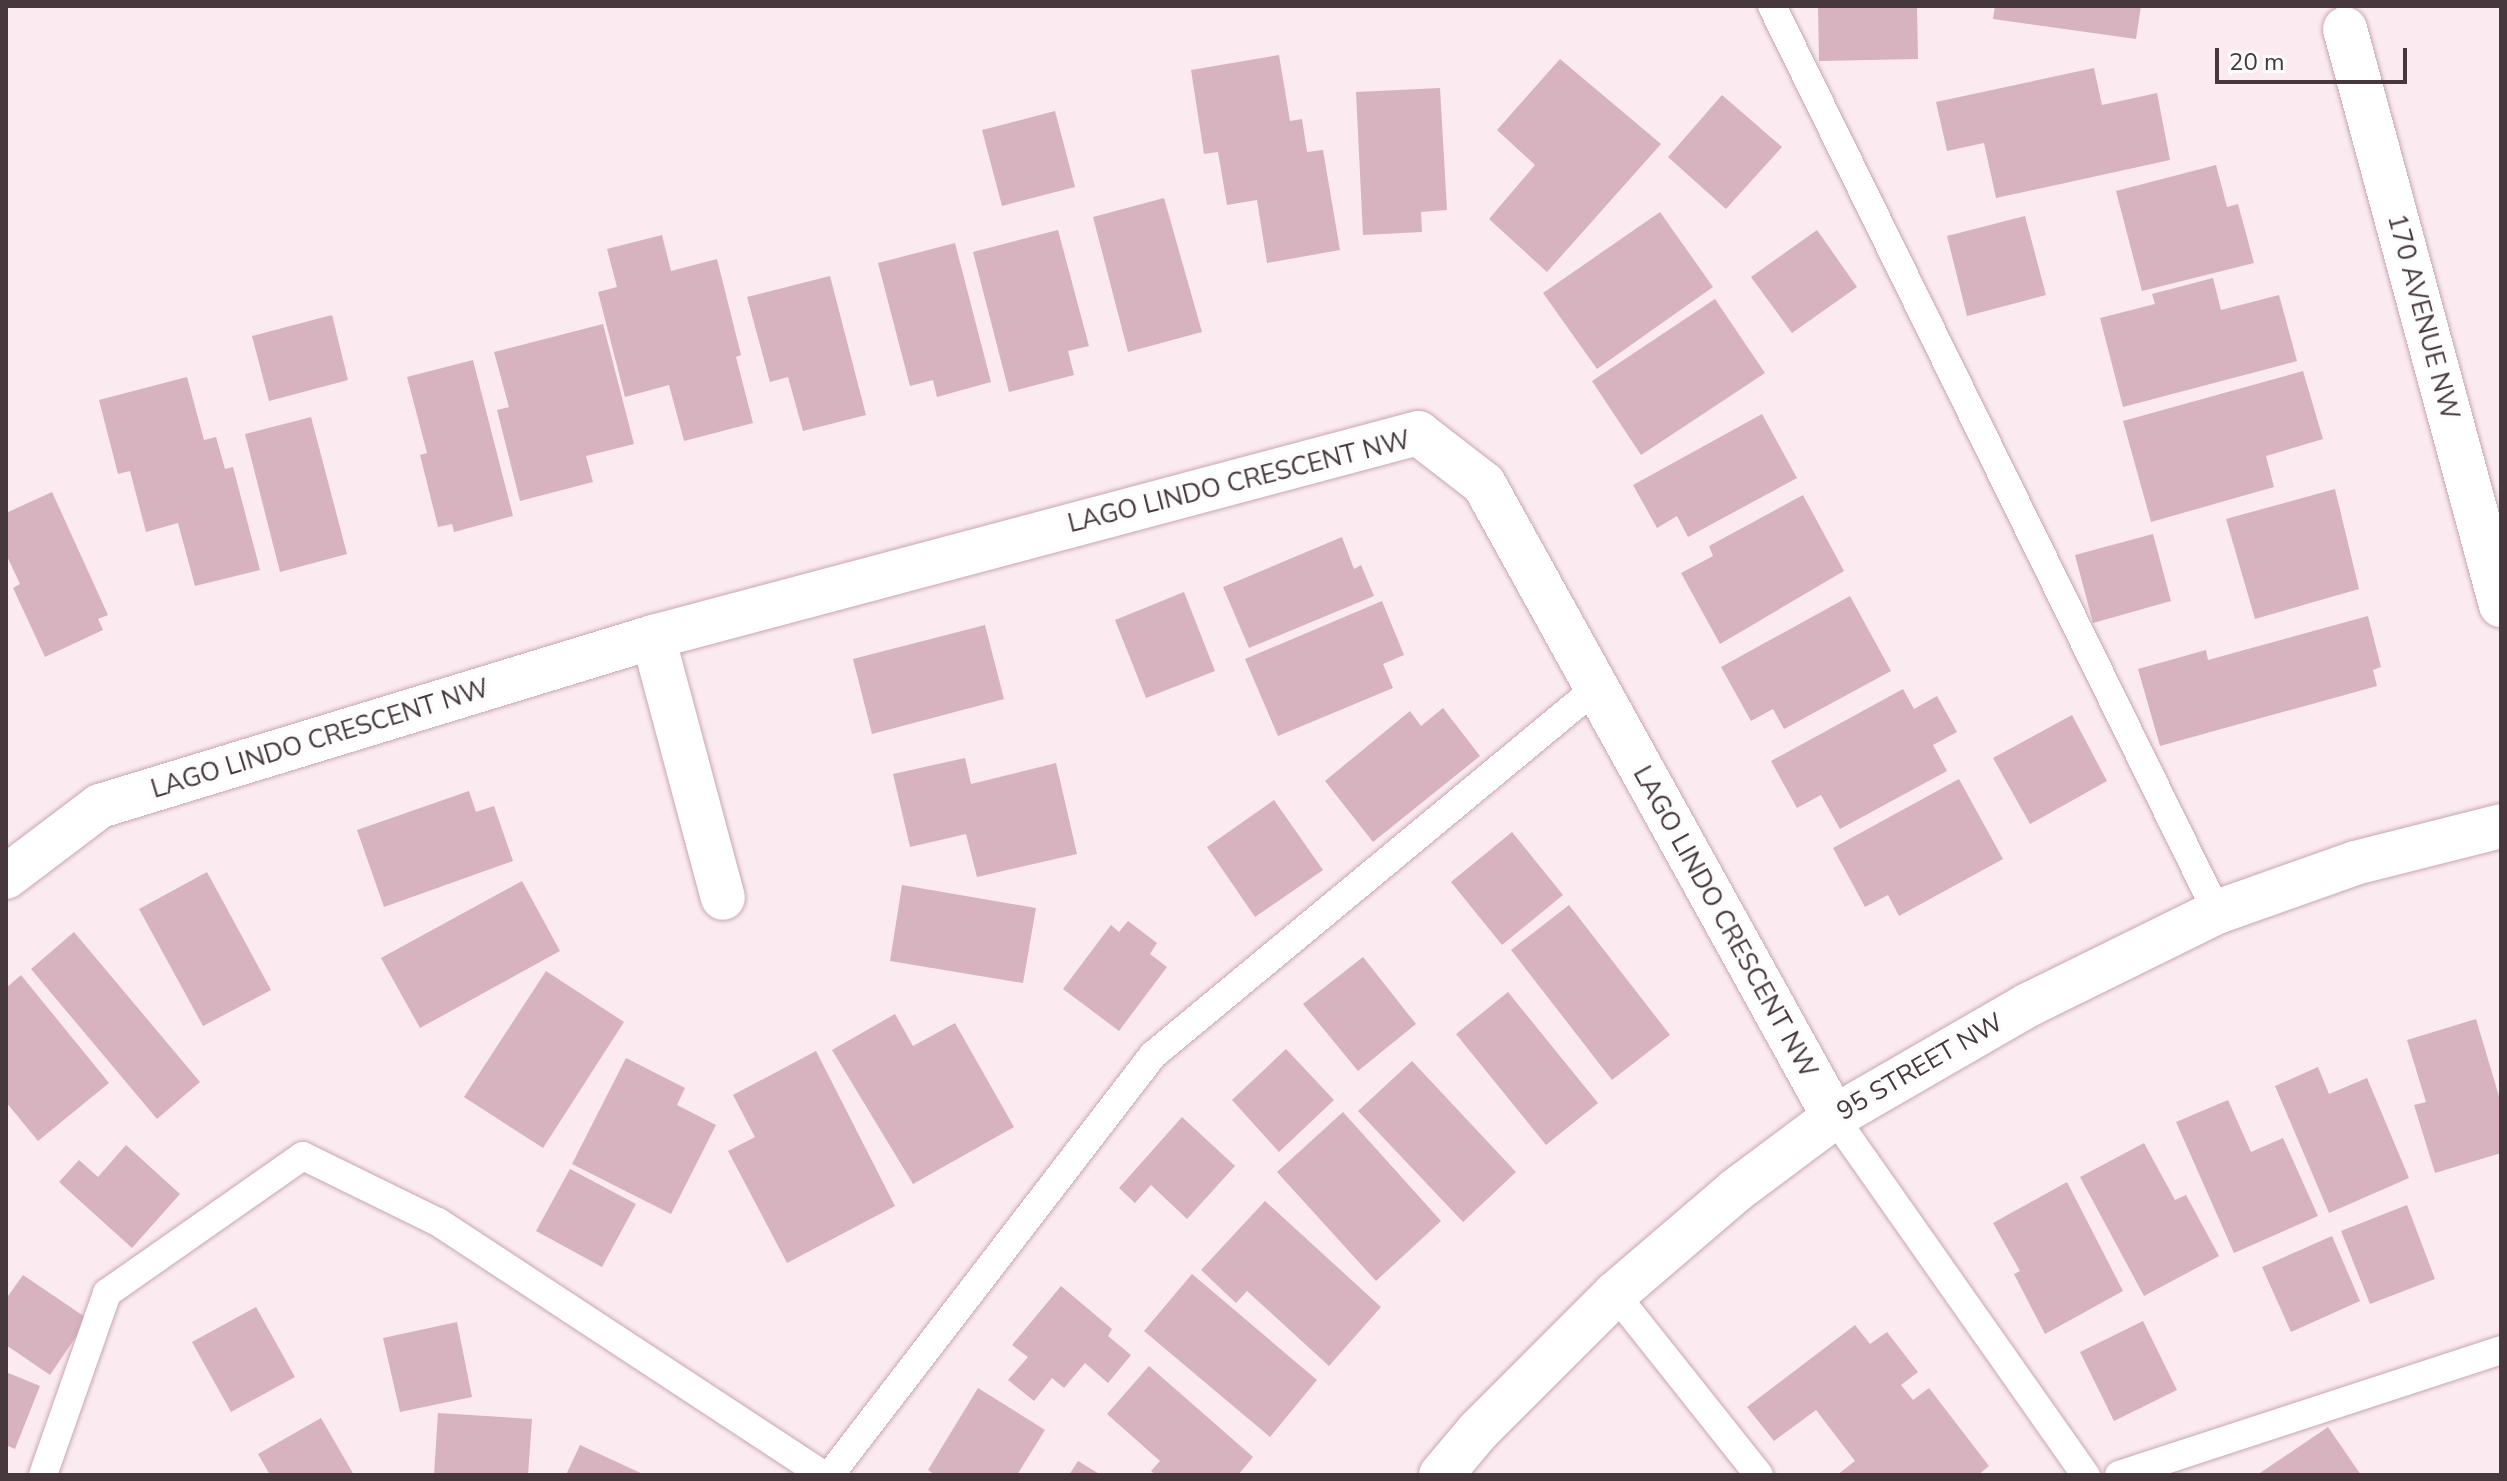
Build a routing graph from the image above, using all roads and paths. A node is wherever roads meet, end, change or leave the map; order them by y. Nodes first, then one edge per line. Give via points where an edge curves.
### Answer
1 (1772, 6) edge
2 (2345, 29) dead end
3 (2501, 605) edge
4 (653, 637) junction
5 (1595, 689) junction
6 (2501, 826) edge
7 (6, 877) edge
8 (723, 898) dead end
9 (2217, 912) junction
10 (1834, 1117) junction
11 (1615, 1294) junction
12 (2501, 1350) edge
13 (43, 1475) edge
14 (823, 1475) edge
15 (830, 1475) edge
16 (1441, 1475) edge
17 (1759, 1475) edge
18 (2086, 1475) edge
19 (2119, 1475) edge

1 - 9 lane
2 - 3 street, 170 AVENUE NW
4 - 5 street, LAGO LINDO CRESCENT NW via 1418,433 1484,484
4 - 7 street, LAGO LINDO CRESCENT NW via 100,806
4 - 8 street
5 - 10 street, LAGO LINDO CRESCENT NW
5 - 15 lane via 1153,1055
6 - 9 street, 95 STREET NW via 2355,863
9 - 10 street, 95 STREET NW via 2028,1005
10 - 11 street, 95 STREET NW via 1735,1191
10 - 18 lane
11 - 16 street, 95 STREET NW
11 - 17 lane
12 - 19 lane
13 - 14 lane via 107,1293 303,1156 438,1222

